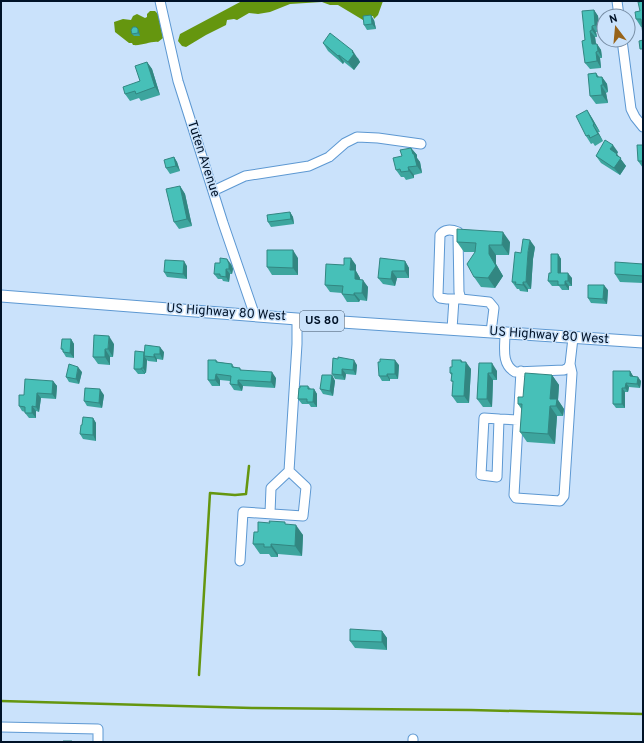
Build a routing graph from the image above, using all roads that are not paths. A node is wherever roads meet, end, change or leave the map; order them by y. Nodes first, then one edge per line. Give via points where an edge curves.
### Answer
1 (160, 1) edge
2 (623, 48) edge
3 (643, 127) edge
4 (421, 144) dead end
5 (213, 191) junction
6 (1, 296) edge
7 (457, 299) junction
8 (255, 316) junction
9 (297, 319) junction
10 (452, 329) junction
11 (491, 332) junction
12 (505, 334) junction
13 (573, 338) junction
14 (643, 342) edge
15 (570, 364) junction
16 (521, 371) junction
17 (499, 419) junction
18 (518, 420) junction
19 (289, 471) junction
20 (270, 514) junction
21 (240, 561) dead end
22 (1, 727) edge
23 (98, 742) edge

1 - 5 street, Tuten Avenue via 178,81
2 - 3 street via 631,109
4 - 5 street via 357,137 345,143 329,157 309,166 245,176
5 - 8 street, Tuten Avenue
6 - 8 main road, US Highway 80 West / US 80
7 - 7 street via 458,232 446,230 440,235 438,295 440,298
7 - 10 street
7 - 11 street via 492,304 494,308
8 - 9 main road, US Highway 80 West / US 80
9 - 10 main road, US Highway 80 West / US 80
9 - 19 street
10 - 11 main road, US Highway 80 West / US 80
11 - 12 main road, US Highway 80 West / US 80
12 - 13 main road, US Highway 80 West / US 80
12 - 16 street via 506,364 515,372
13 - 14 main road, US Highway 80 West / US 80
13 - 15 street
15 - 16 street via 564,370
15 - 18 street via 572,373 564,496 560,501 516,498 514,495
16 - 18 street
17 - 17 street via 497,477 481,475 484,418
17 - 18 street
19 - 20 street via 270,488
19 - 20 street via 306,487 303,516
20 - 21 street via 243,512
22 - 23 street via 98,729

